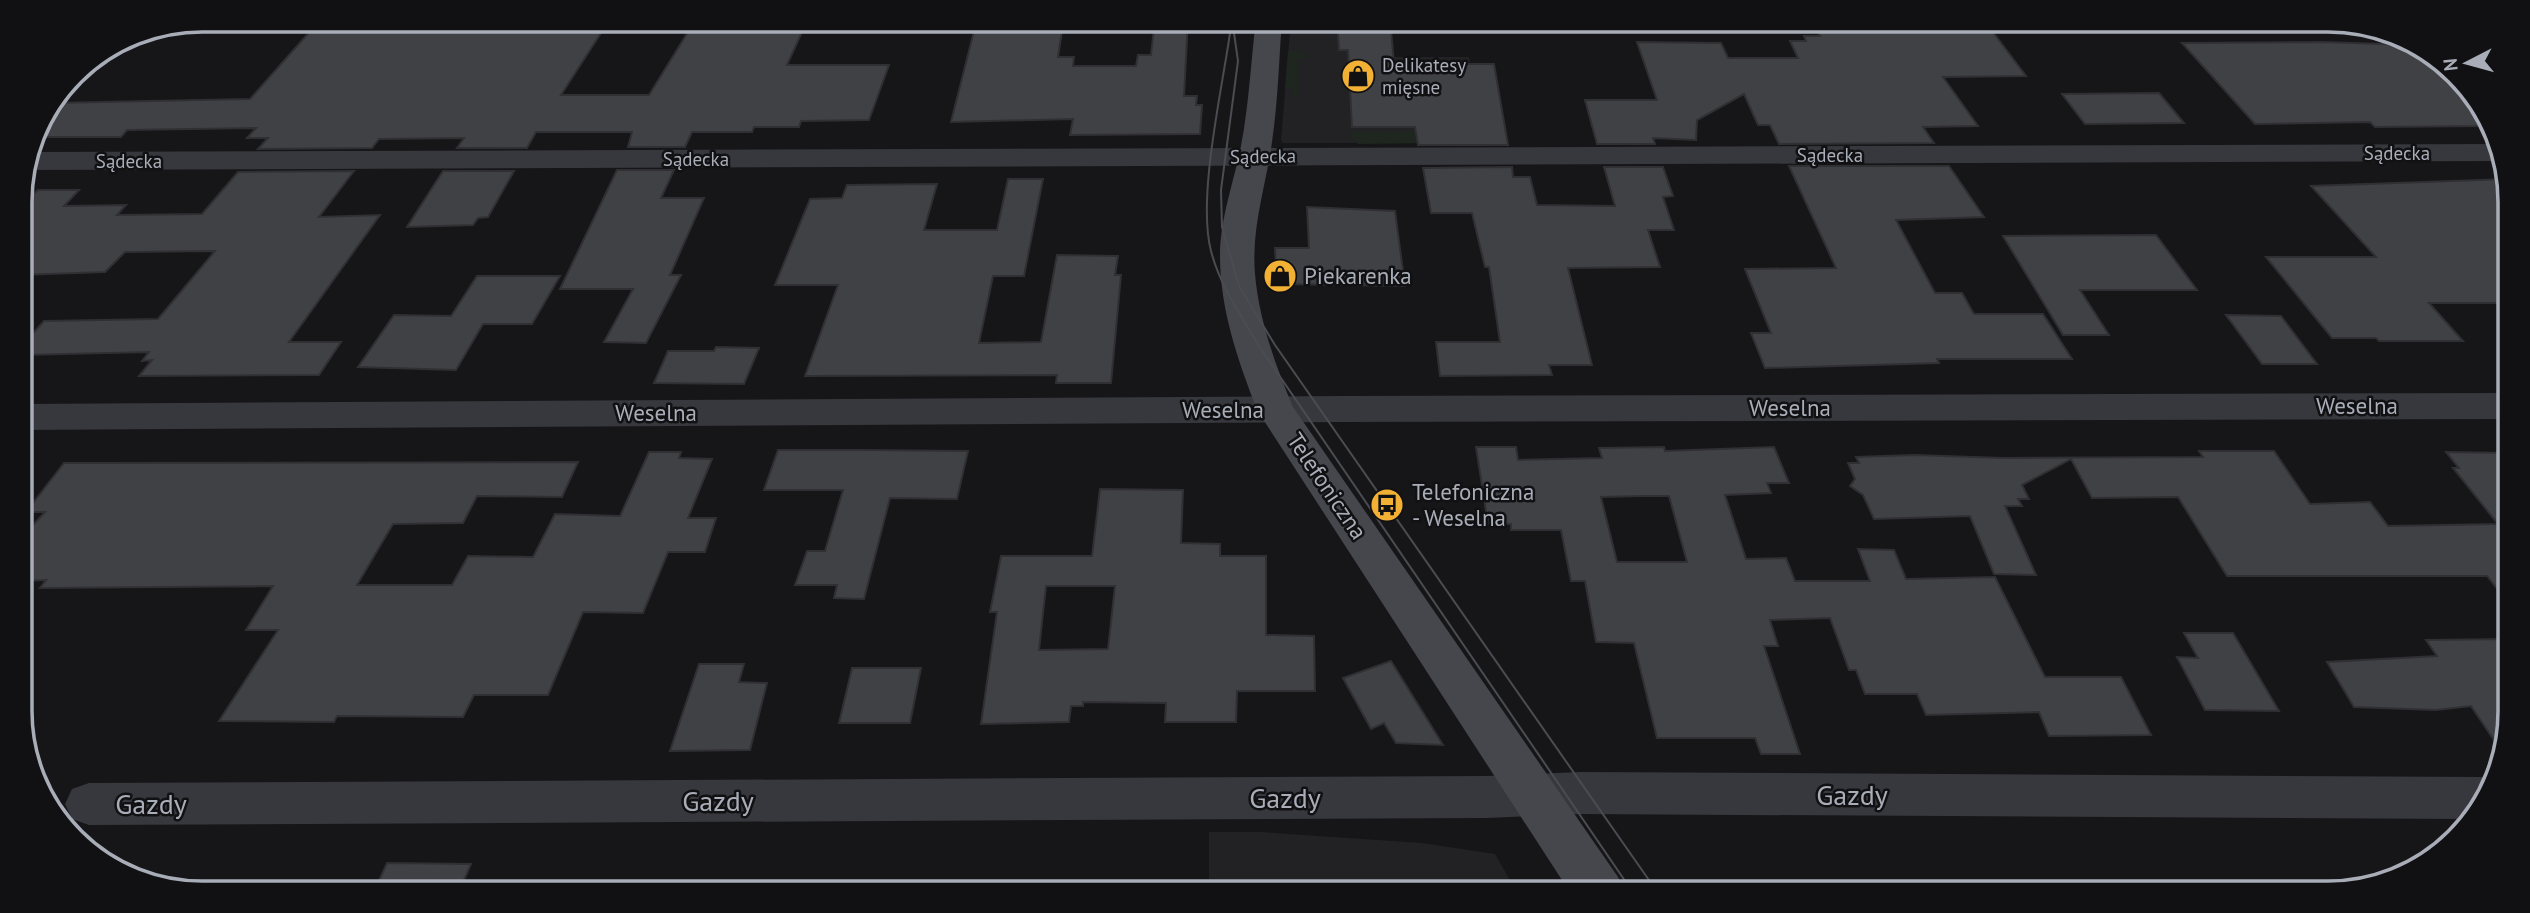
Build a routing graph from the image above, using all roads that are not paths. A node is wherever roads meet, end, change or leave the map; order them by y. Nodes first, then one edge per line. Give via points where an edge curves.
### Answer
1 (1268, 32) edge
2 (2491, 153) edge
3 (1255, 156) junction
4 (36, 161) edge
5 (2498, 406) edge
6 (1276, 410) junction
7 (32, 416) edge
8 (1535, 794) junction
9 (2475, 797) edge
10 (89, 804) dead end
11 (1592, 881) edge

1 - 3 street, Telefoniczna
2 - 3 street, Sądecka
3 - 4 street, Sądecka
3 - 6 street, Telefoniczna via 1237,253 1244,318
5 - 6 street, Weselna
6 - 7 street, Weselna
6 - 8 street, Telefoniczna
8 - 9 street, Gazdy
8 - 10 street, Gazdy
8 - 11 street, Telefoniczna

